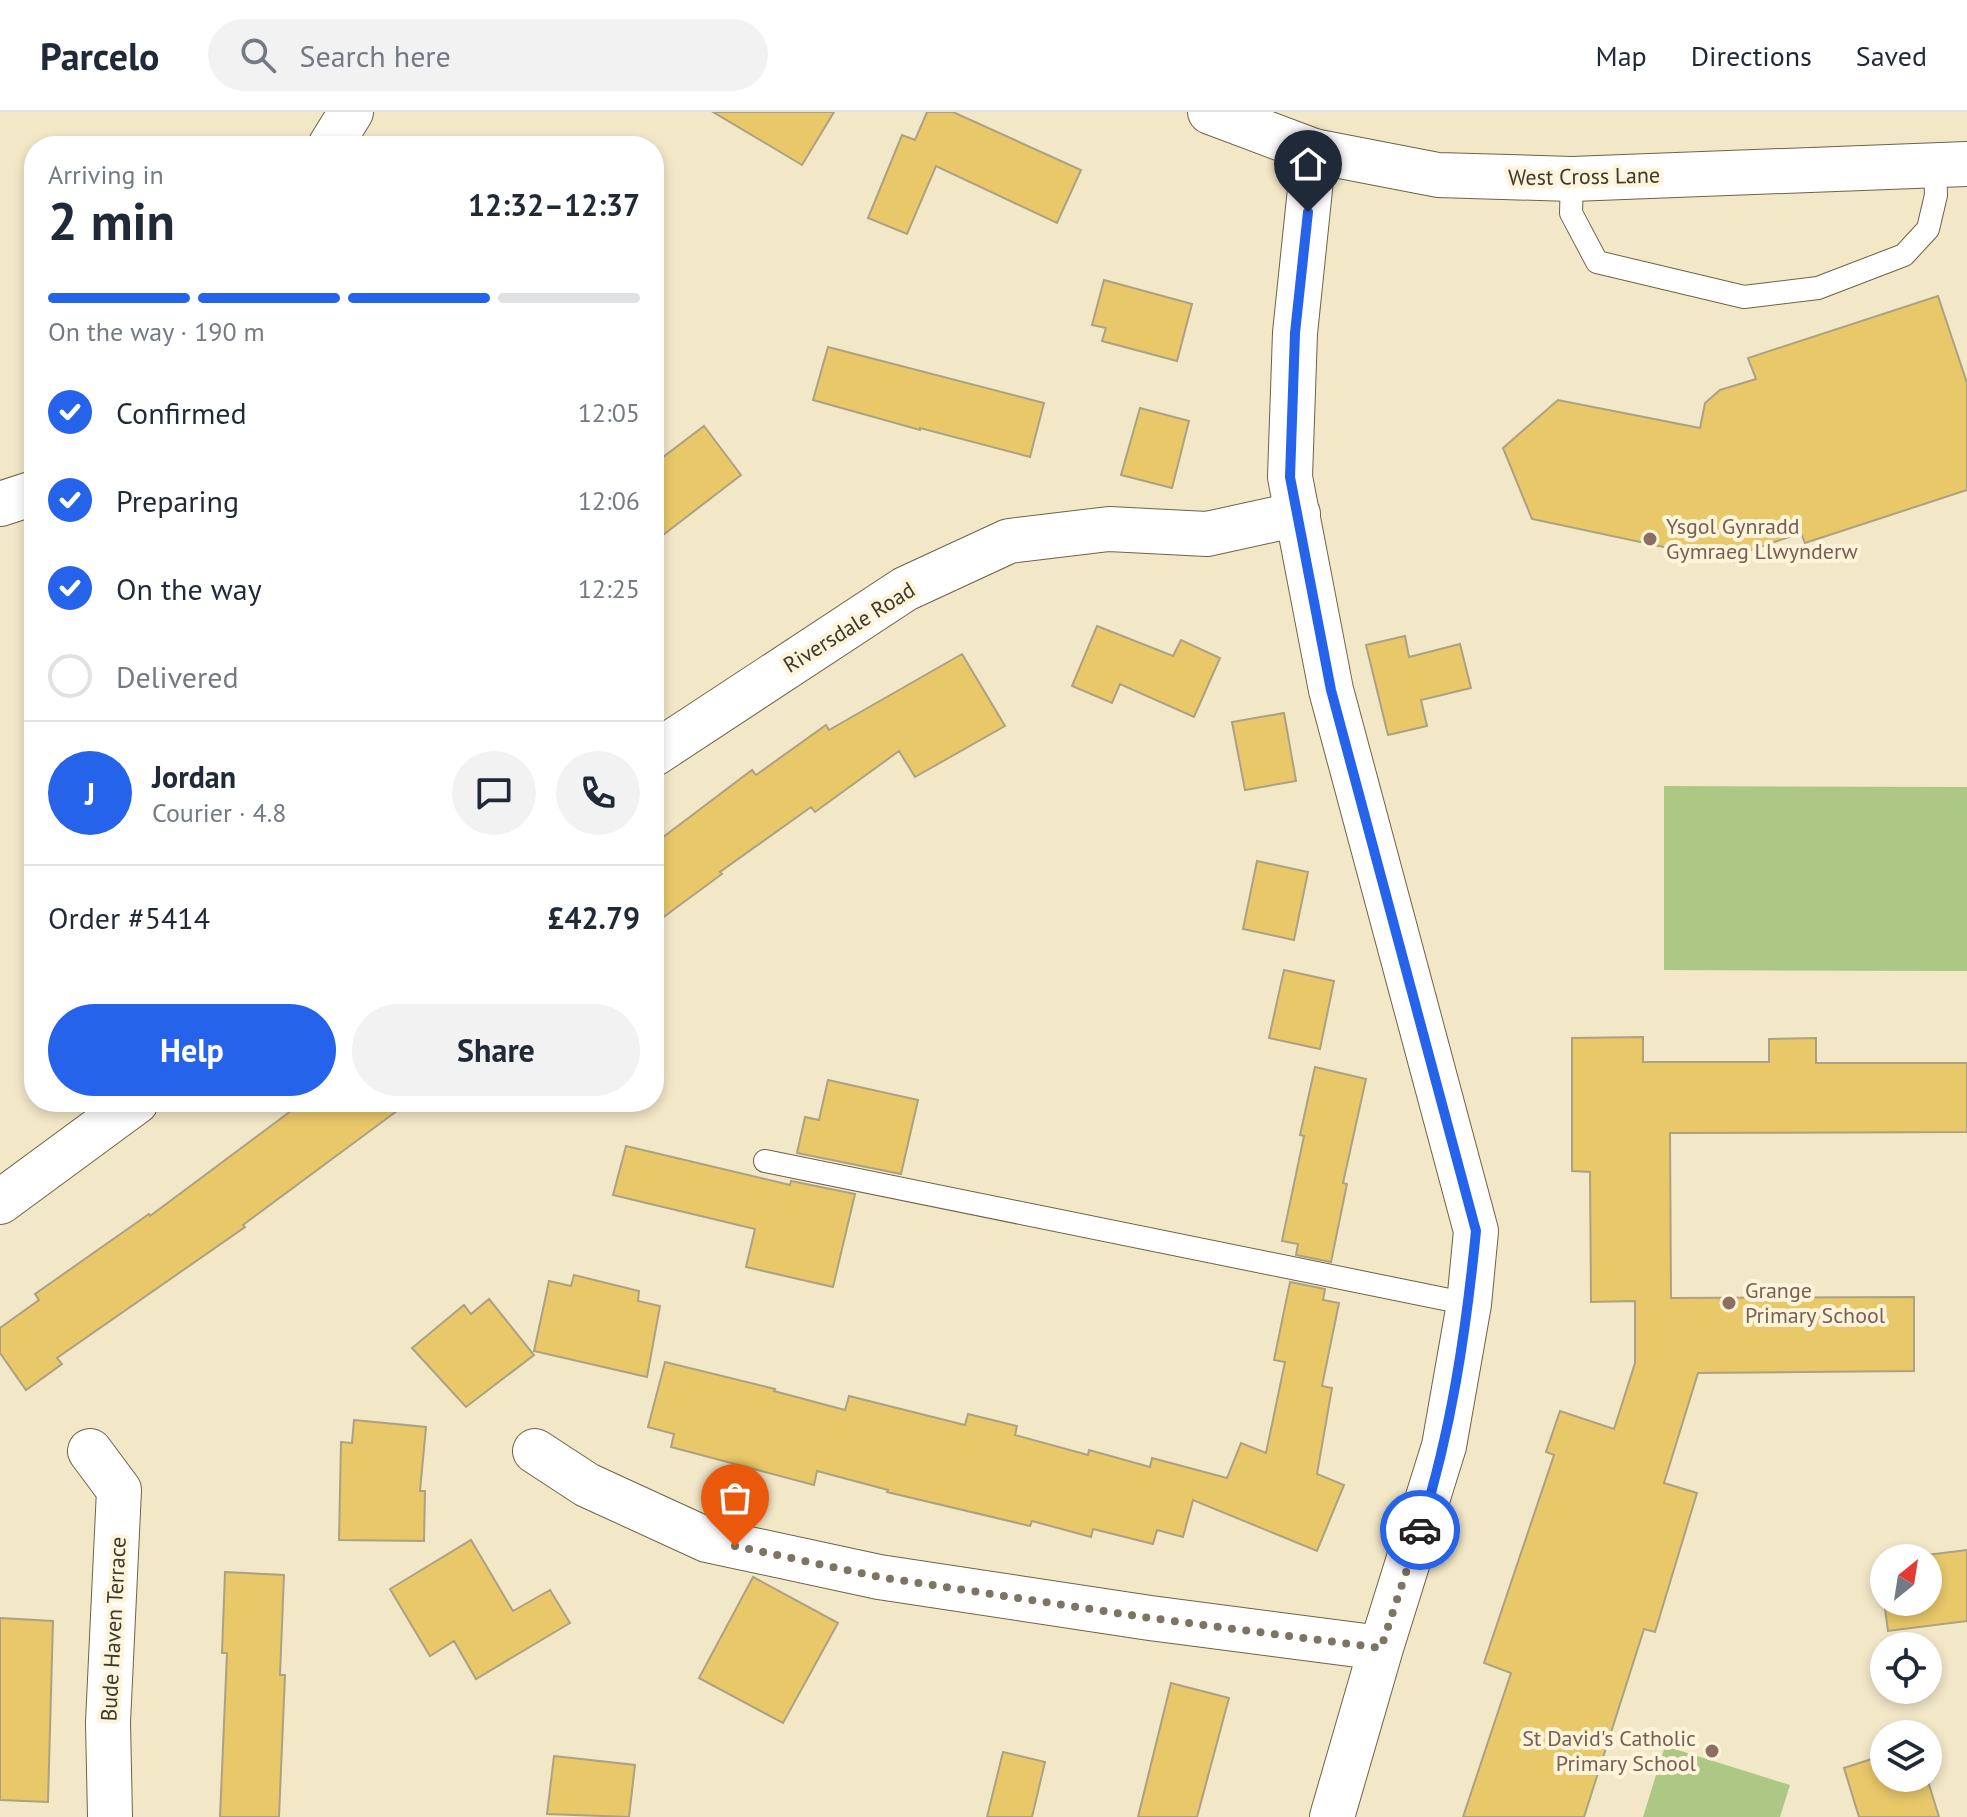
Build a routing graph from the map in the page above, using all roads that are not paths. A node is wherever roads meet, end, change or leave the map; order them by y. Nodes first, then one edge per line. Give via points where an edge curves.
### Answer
1 (351, 112) edge
2 (1210, 112) edge
3 (336, 136) edge
4 (1314, 151) junction
5 (1951, 165) edge
6 (1572, 179) junction
7 (24, 496) edge
8 (0, 504) edge
9 (1298, 514) junction
10 (664, 747) edge
11 (122, 1112) edge
12 (765, 1161) dead end
13 (0, 1202) edge
14 (1469, 1304) junction
15 (90, 1451) dead end
16 (535, 1451) dead end
17 (1381, 1648) junction
18 (110, 1817) edge
19 (1332, 1817) edge

1 - 3 street
2 - 4 street, West Cross Lane
4 - 6 street, West Cross Lane via 1438,175
4 - 9 street via 1295,333 1290,477
5 - 6 street, West Cross Lane
5 - 6 lane via 1928,229 1904,255 1818,288 1744,297 1597,262 1571,213
7 - 8 street
9 - 10 street, Riversdale Road via 1207,534 1109,529 1009,541 905,589
9 - 14 street via 1331,690 1476,1231
11 - 13 street
12 - 14 lane
14 - 17 street via 1444,1446
15 - 18 street, Bude Haven Terrace via 119,1490 108,1722
16 - 17 street via 587,1485 707,1540 879,1577
17 - 19 street

